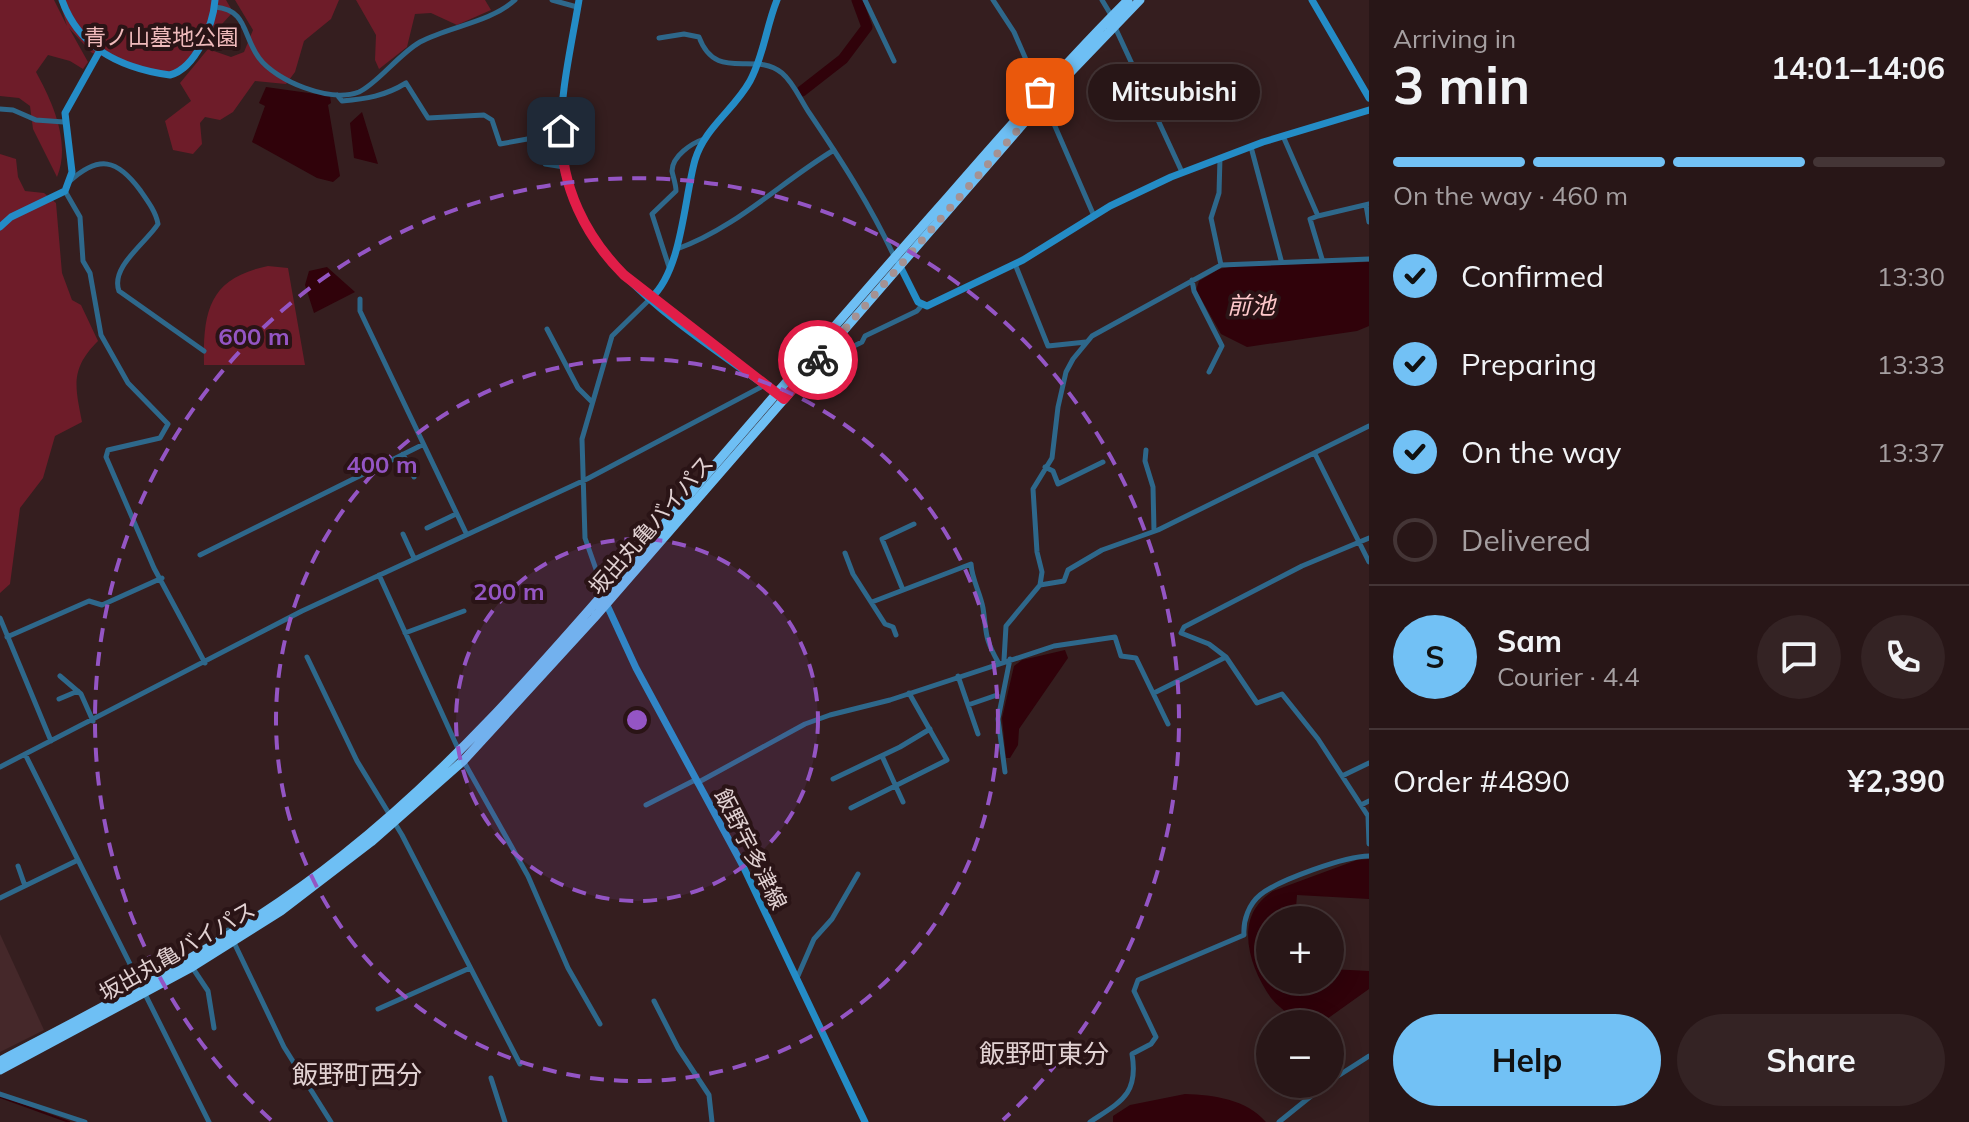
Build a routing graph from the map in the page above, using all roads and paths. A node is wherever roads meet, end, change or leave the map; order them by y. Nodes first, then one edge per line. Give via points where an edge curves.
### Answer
1 (62, 0) edge
2 (515, 0) edge
3 (552, 0) edge
4 (777, 0) edge
5 (865, 0) edge
6 (993, 0) edge
7 (1102, 0) edge
8 (1128, 0) edge
9 (1140, 0) edge
10 (1312, 0) edge
11 (215, 4) edge
12 (579, 4) edge
13 (1113, 21) junction
14 (659, 38) dead end
15 (99, 52) junction
16 (894, 61) dead end
17 (758, 65) junction
18 (337, 95) junction
19 (1042, 96) junction
20 (1369, 98) edge
21 (0, 109) edge
22 (1369, 110) edge
23 (64, 122) junction
24 (1282, 135) junction
25 (704, 139) junction
26 (1251, 146) junction
27 (834, 150) junction
28 (1220, 157) junction
29 (564, 167) junction
30 (1182, 172) junction
31 (70, 181) junction
32 (65, 191) junction
33 (1367, 205) edge
34 (1094, 216) junction
35 (1318, 216) junction
36 (1369, 222) edge
37 (0, 227) edge
38 (675, 249) junction
39 (1322, 259) junction
40 (1369, 259) edge
41 (1281, 260) junction
42 (897, 261) junction
43 (1015, 264) junction
44 (1221, 265) junction
45 (669, 268) junction
46 (1192, 280) junction
47 (651, 298) junction
48 (360, 299) dead end
49 (922, 305) junction
50 (547, 329) dead end
51 (1087, 342) junction
52 (827, 350) junction
53 (204, 351) dead end
54 (1209, 372) dead end
55 (765, 385) junction
56 (780, 397) junction
57 (591, 401) junction
58 (1369, 426) edge
59 (422, 445) junction
60 (1146, 450) dead end
61 (403, 454) junction
62 (1315, 454) junction
63 (1103, 462) dead end
64 (1045, 467) junction
65 (414, 477) dead end
66 (582, 480) junction
67 (456, 514) junction
68 (914, 524) dead end
69 (427, 528) dead end
70 (1154, 531) junction
71 (466, 533) junction
72 (403, 534) dead end
73 (1369, 538) edge
74 (1359, 542) junction
75 (845, 553) dead end
76 (200, 555) dead end
77 (414, 558) junction
78 (1369, 562) edge
79 (379, 575) junction
80 (162, 578) junction
81 (1040, 585) junction
82 (903, 590) junction
83 (605, 598) junction
84 (872, 602) junction
85 (464, 611) dead end
86 (0, 618) edge
87 (405, 633) junction
88 (896, 635) dead end
89 (7, 637) junction
90 (307, 657) dead end
91 (1226, 657) junction
92 (1004, 661) junction
93 (205, 663) junction
94 (60, 676) dead end
95 (958, 676) junction
96 (78, 691) junction
97 (909, 693) junction
98 (1154, 693) junction
99 (997, 695) dead end
100 (59, 699) dead end
101 (968, 705) junction
102 (93, 721) junction
103 (1168, 724) dead end
104 (930, 729) junction
105 (978, 734) dead end
106 (51, 741) junction
107 (25, 754) junction
108 (462, 756) junction
109 (882, 756) junction
110 (1369, 763) edge
111 (0, 767) edge
112 (1005, 772) dead end
113 (1342, 776) junction
114 (833, 779) dead end
115 (696, 782) junction
116 (896, 787) junction
117 (1369, 801) edge
118 (903, 802) dead end
119 (646, 805) dead end
120 (1361, 805) junction
121 (851, 808) dead end
122 (1368, 816) edge
123 (392, 819) junction
124 (1369, 844) edge
125 (1369, 854) edge
126 (76, 861) junction
127 (18, 866) dead end
128 (858, 874) dead end
129 (25, 886) junction
130 (0, 898) edge
131 (231, 936) junction
132 (192, 967) junction
133 (470, 968) junction
134 (797, 979) junction
135 (142, 990) junction
136 (654, 1001) dead end
137 (378, 1009) dead end
138 (600, 1024) dead end
139 (214, 1028) dead end
140 (1369, 1056) edge
141 (0, 1061) edge
142 (520, 1064) dead end
143 (0, 1070) edge
144 (1344, 1072) edge
145 (491, 1078) dead end
146 (0, 1094) edge
147 (1309, 1098) edge
148 (1102, 1119) edge
149 (85, 1122) edge
150 (209, 1122) edge
151 (331, 1122) edge
152 (505, 1122) edge
153 (712, 1122) edge
154 (865, 1122) edge
155 (1090, 1122) edge
156 (1279, 1122) edge

1 - 15 street via 78,34
2 - 18 street via 419,43 362,91
3 - 12 street
4 - 17 street
5 - 16 street
6 - 19 street via 1014,32
7 - 13 street
8 - 13 highway, 坂出丸亀バイパス
9 - 13 highway, 坂出丸亀バイパス
10 - 20 street
11 - 15 street via 204,35 181,72 159,73
11 - 18 street via 242,19 260,60 292,82
12 - 29 street via 563,100
13 - 19 highway, 坂出丸亀バイパス
13 - 30 street
14 - 17 street via 699,37 713,59
15 - 23 street
17 - 25 street via 736,104
17 - 27 street via 787,79
18 - 29 street via 342,101 367,98 406,83 428,118 484,115 492,120 500,144 533,138 545,164
19 - 34 street
19 - 42 highway, 坂出丸亀バイパス
21 - 23 street
22 - 24 street
23 - 31 street
24 - 26 street
24 - 35 street
25 - 38 street
25 - 45 street via 676,161 676,191 652,214
26 - 28 street
26 - 41 street
27 - 38 street via 790,177 760,204
27 - 42 street via 869,203
28 - 30 street
28 - 44 street via 1219,193 1211,218
29 - 47 street via 579,213 595,240 611,263
30 - 34 street
31 - 32 street
31 - 53 street via 94,164 112,164 132,180 158,224 119,272 119,291
32 - 37 street
32 - 80 street via 80,217 83,261 101,335 128,383 168,424 160,438 108,450 106,457
33 - 35 street
33 - 36 street
34 - 43 street
35 - 39 street via 1310,219
38 - 45 street
39 - 40 street
39 - 41 street
41 - 44 street
42 - 49 street
42 - 52 highway, 坂出丸亀バイパス
42 - 56 highway, 坂出丸亀バイパス
43 - 49 street
43 - 51 street via 1048,346
44 - 46 street
45 - 47 street
46 - 51 street
46 - 54 street via 1222,346
47 - 55 street
47 - 57 street via 612,336
48 - 59 street via 360,311
49 - 52 street via 838,354
50 - 57 street via 578,388
51 - 64 street via 1066,372 1052,458
52 - 56 highway, 坂出丸亀バイパス
55 - 56 street
55 - 66 street
56 - 83 highway, 坂出丸亀バイパス
57 - 66 street via 581,447
58 - 62 street
59 - 61 street
59 - 67 street
60 - 70 street
61 - 65 street
61 - 76 street
62 - 70 street
62 - 74 street
63 - 64 street via 1058,484
64 - 81 street via 1033,489
66 - 71 street
66 - 83 street via 585,538
67 - 69 street
67 - 71 street
68 - 82 street via 882,539
70 - 81 street via 1124,539 1081,561 1064,574 1064,581
71 - 77 street
72 - 77 street
73 - 74 street
74 - 78 street
74 - 91 street via 1181,630 1183,636 1209,644
75 - 84 street
77 - 79 street
79 - 87 street
79 - 93 street
80 - 89 street via 102,605 89,601
80 - 93 street
81 - 92 street via 1006,626
82 - 84 street
82 - 92 street via 971,564 983,607 984,637
83 - 108 highway, 坂出丸亀バイパス
83 - 115 street, 飯野宇多津線
84 - 88 street
85 - 87 street
86 - 89 street
87 - 108 street
89 - 106 street
90 - 123 street via 357,761
91 - 98 street
91 - 113 street via 1257,703 1282,694
92 - 95 street
92 - 98 street via 1054,646 1115,637 1121,656 1136,658
92 - 112 street via 998,719
93 - 102 street
94 - 96 street
95 - 97 street
95 - 101 street
96 - 100 street
96 - 102 street
97 - 104 street
97 - 115 street via 805,724
98 - 103 street
99 - 101 street
101 - 105 street
102 - 106 street
104 - 109 street
104 - 116 street via 947,760
106 - 107 street
107 - 111 street
107 - 126 street
108 - 123 highway, 坂出丸亀バイパス
108 - 138 street
109 - 114 street
109 - 116 street
110 - 113 street
113 - 120 street
115 - 119 street
115 - 134 street, 飯野宇多津線
116 - 118 street
116 - 121 street
117 - 120 street
120 - 122 street
122 - 124 street
123 - 131 highway, 坂出丸亀バイパス
123 - 133 street
125 - 148 street via 1267,890 1249,910 1244,935 1138,980 1134,991 1156,1037 1132,1054 1135,1074 1124,1099
126 - 129 street
126 - 135 street
127 - 129 street
128 - 134 street via 814,939
129 - 130 street
131 - 132 highway, 坂出丸亀バイパス
131 - 135 highway, 坂出丸亀バイパス
131 - 151 street via 284,1047
132 - 135 highway, 坂出丸亀バイパス
132 - 139 street via 208,991
133 - 137 street
133 - 142 street
134 - 154 street, 飯野宇多津線
135 - 141 highway, 坂出丸亀バイパス
135 - 143 highway, 坂出丸亀バイパス
135 - 150 street
136 - 153 street via 709,1095
140 - 144 street
145 - 152 street
146 - 149 street
147 - 156 street
148 - 155 street

